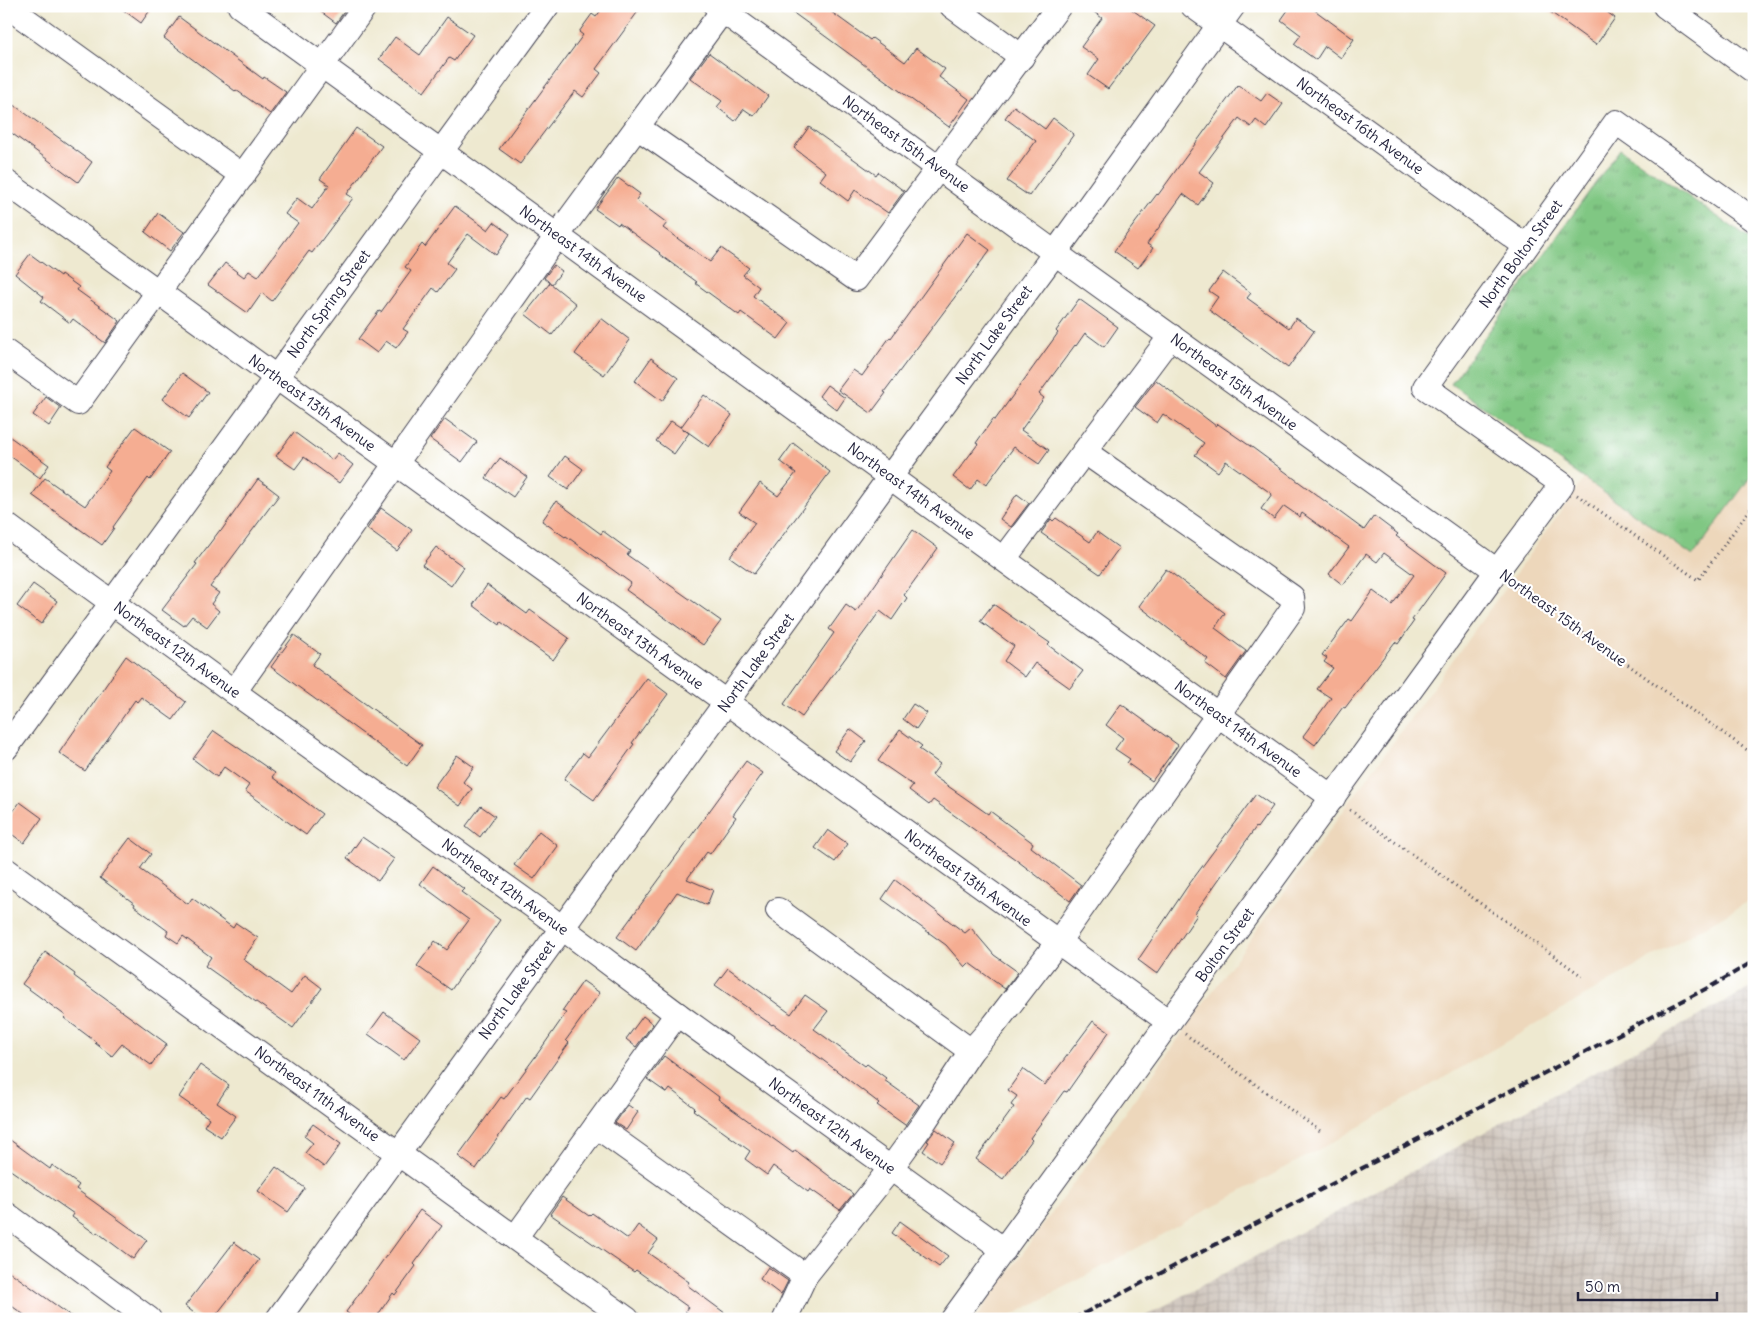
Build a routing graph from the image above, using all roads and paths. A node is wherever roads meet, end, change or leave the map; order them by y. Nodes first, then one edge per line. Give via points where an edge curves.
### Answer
1 (7, 6) edge
2 (240, 6) edge
3 (365, 6) edge
4 (547, 6) edge
5 (952, 6) edge
6 (1059, 6) edge
7 (1193, 6) edge
8 (1665, 6) edge
9 (721, 8) edge
10 (1226, 16) edge
11 (1022, 57) junction
12 (322, 66) junction
13 (1754, 71) edge
14 (637, 127) junction
15 (441, 151) junction
16 (939, 169) junction
17 (243, 176) junction
18 (6, 182) edge
19 (1754, 220) edge
20 (557, 236) junction
21 (1526, 246) junction
22 (1055, 253) junction
23 (158, 292) junction
24 (1171, 336) junction
25 (6, 352) edge
26 (276, 377) junction
27 (1085, 452) junction
28 (395, 464) junction
29 (890, 476) junction
30 (1562, 484) junction
31 (1754, 504) edge
32 (6, 525) edge
33 (1004, 559) junction
34 (1497, 571) junction
35 (112, 602) junction
36 (234, 692) junction
37 (726, 703) junction
38 (1218, 715) junction
39 (6, 748) edge
40 (1754, 755) edge
41 (1333, 798) junction
42 (6, 870) edge
43 (778, 910) dead end
44 (562, 928) junction
45 (1058, 942) junction
46 (1582, 976) dead end
47 (676, 1014) junction
48 (1169, 1022) junction
49 (971, 1050) junction
50 (596, 1126) junction
51 (1323, 1133) dead end
52 (398, 1153) junction
53 (891, 1168) junction
54 (6, 1214) edge
55 (515, 1238) junction
56 (1004, 1250) junction
57 (805, 1276) junction
58 (149, 1319) edge
59 (278, 1319) edge
60 (627, 1319) edge
61 (785, 1319) edge
62 (954, 1319) edge

1 - 17 street
2 - 12 street, Northeast 14th Avenue
3 - 12 street
4 - 15 street, North Spring Street
5 - 11 street
6 - 11 street
7 - 10 street, Northeast 16th Avenue
8 - 13 street
9 - 14 street
9 - 16 street, Northeast 15th Avenue
10 - 21 street, Northeast 16th Avenue
10 - 22 street, North Lake Street
11 - 16 street
12 - 15 street, Northeast 14th Avenue
12 - 17 street
14 - 16 street via 856,279
14 - 20 street
15 - 20 street, Northeast 14th Avenue
15 - 26 street, North Spring Street
16 - 22 street, Northeast 15th Avenue
17 - 23 street
18 - 23 street, Northeast 13th Avenue
19 - 21 street, North Bolton Street via 1616,122
20 - 28 street
20 - 29 street, Northeast 14th Avenue
21 - 30 street, North Bolton Street via 1425,387
22 - 24 street, Northeast 15th Avenue
22 - 29 street, North Lake Street
23 - 25 street via 78,403
23 - 26 street, Northeast 13th Avenue
24 - 27 street
24 - 34 street, Northeast 15th Avenue
26 - 28 street, Northeast 13th Avenue
26 - 35 street, North Spring Street
27 - 33 street
27 - 38 street via 1292,597 1293,608
28 - 36 street
28 - 37 street, Northeast 13th Avenue
29 - 33 street, Northeast 14th Avenue
29 - 37 street, North Lake Street
30 - 31 path via 1698,580
30 - 34 street
32 - 35 street, Northeast 12th Avenue
33 - 38 street, Northeast 14th Avenue
34 - 40 path, Northeast 15th Avenue
34 - 41 street, Bolton Street
35 - 36 street, Northeast 12th Avenue
35 - 39 street, North Spring Street
36 - 44 street, Northeast 12th Avenue
37 - 44 street, North Lake Street
37 - 45 street, Northeast 13th Avenue
38 - 41 street, Northeast 14th Avenue
38 - 45 street
41 - 46 path
41 - 48 street, Bolton Street
42 - 52 street, Northeast 11th Avenue
43 - 49 street
44 - 47 street, Northeast 12th Avenue
44 - 52 street, North Lake Street
45 - 48 street, Northeast 13th Avenue
45 - 49 street
47 - 50 street
47 - 53 street, Northeast 12th Avenue
48 - 51 path
48 - 56 street, Bolton Street
49 - 53 street
50 - 55 street
50 - 57 street
52 - 55 street, Northeast 11th Avenue
52 - 59 street, North Lake Street
53 - 56 street, Northeast 12th Avenue
53 - 57 street
54 - 58 street
55 - 60 street, Northeast 11th Avenue
56 - 62 street, Bolton Street
57 - 61 street

